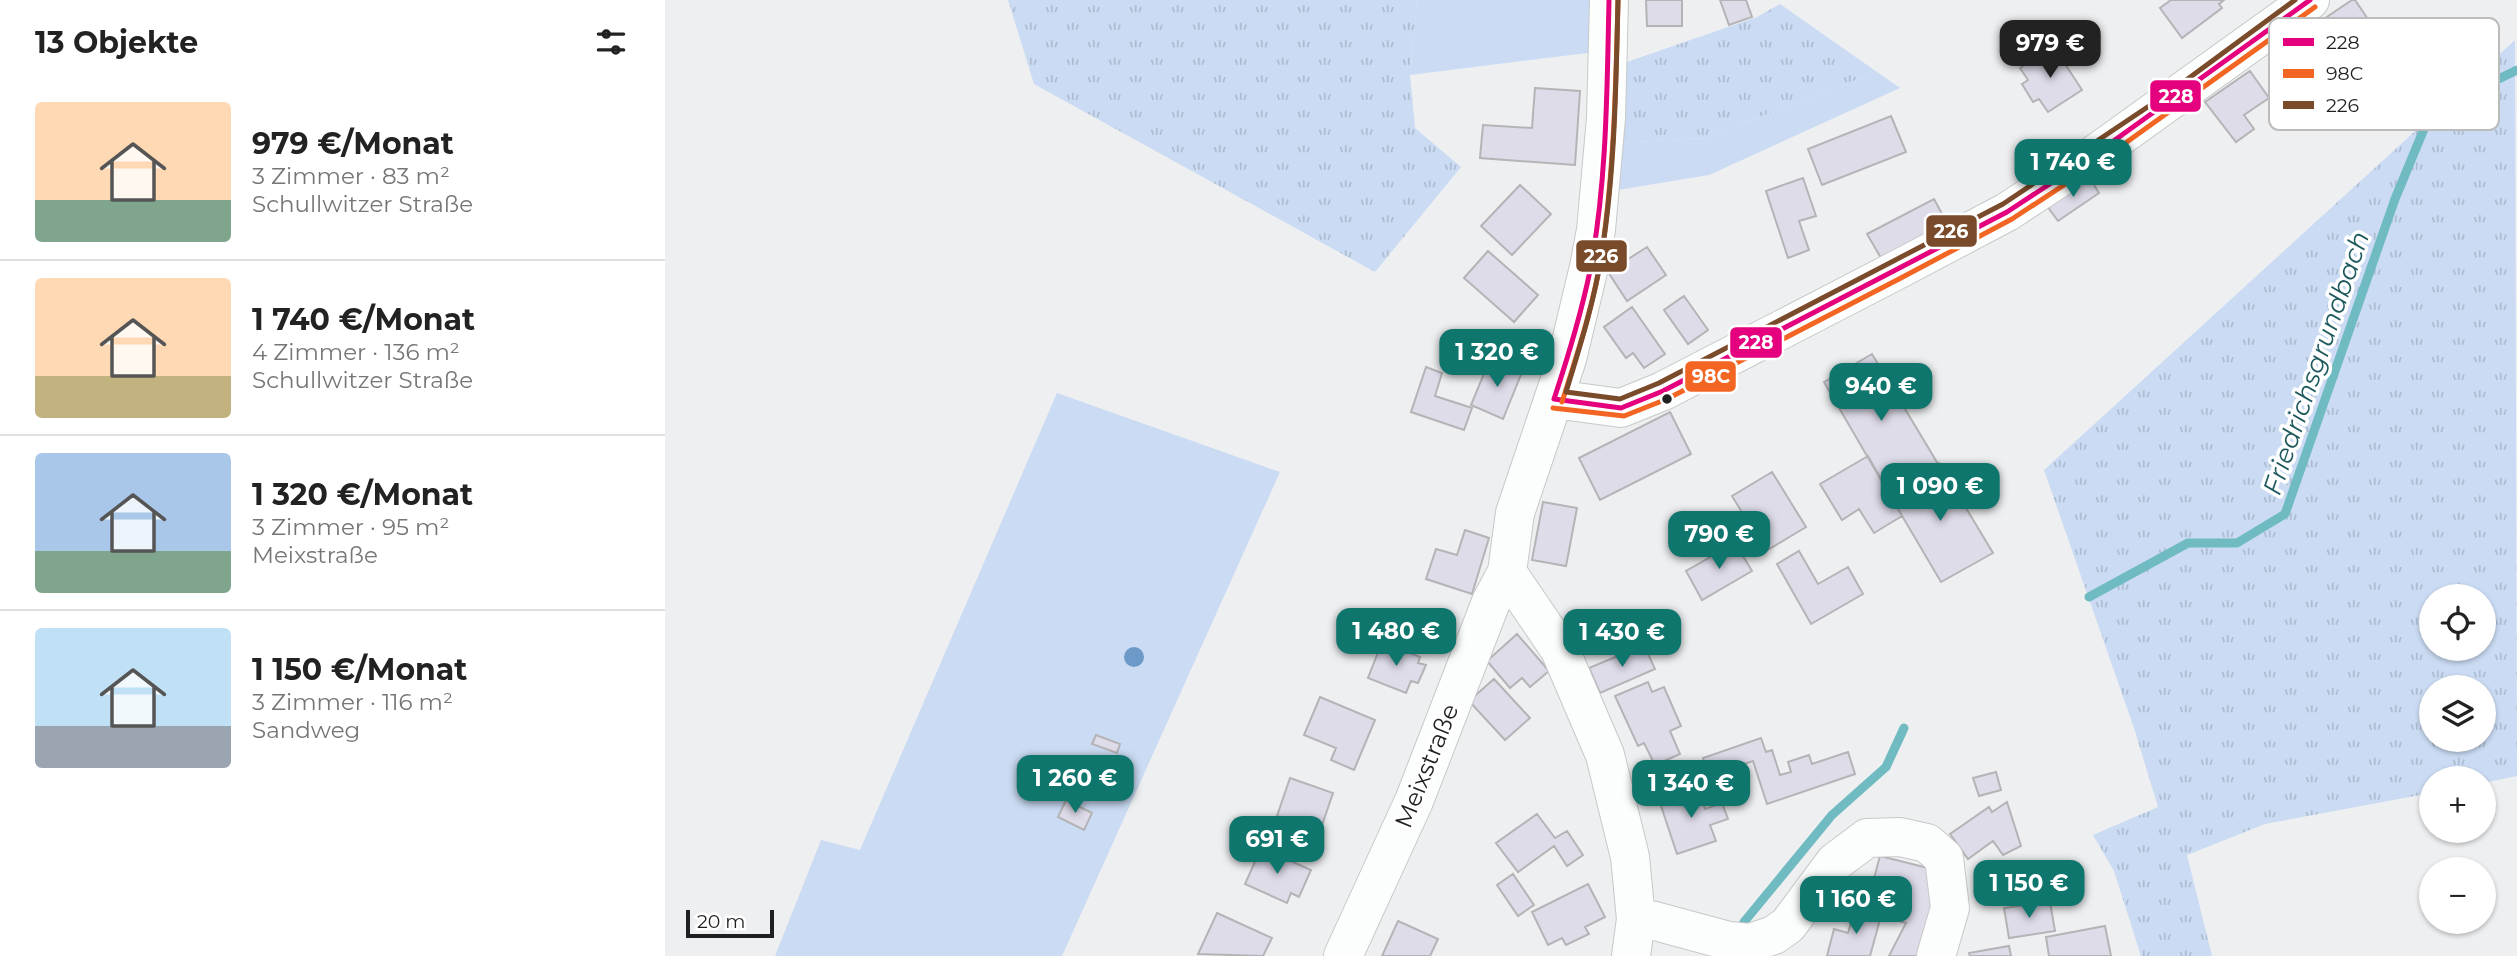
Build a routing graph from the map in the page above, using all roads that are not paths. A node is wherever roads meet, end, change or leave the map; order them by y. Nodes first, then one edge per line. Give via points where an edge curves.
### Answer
1 (1609, 0) edge
2 (2310, 0) edge
3 (2285, 18) edge
4 (2269, 29) edge
5 (1554, 399) junction
6 (1507, 572) junction
7 (1645, 920) junction
8 (1343, 956) edge
9 (1631, 956) edge
10 (1673, 956) edge
11 (1936, 956) edge

1 - 5 street, Meixstraße via 1606,118 1596,230
2 - 3 street
4 - 5 street via 2007,212 1663,391 1621,408
5 - 6 street, Meixstraße via 1515,513
6 - 7 street via 1560,650 1605,755
6 - 8 street, Meixstraße via 1491,602 1414,801
7 - 9 street
7 - 10 street
7 - 11 street via 1739,942 1774,935 1788,925 1835,862 1867,838 1900,837 1927,843 1944,858 1950,908

